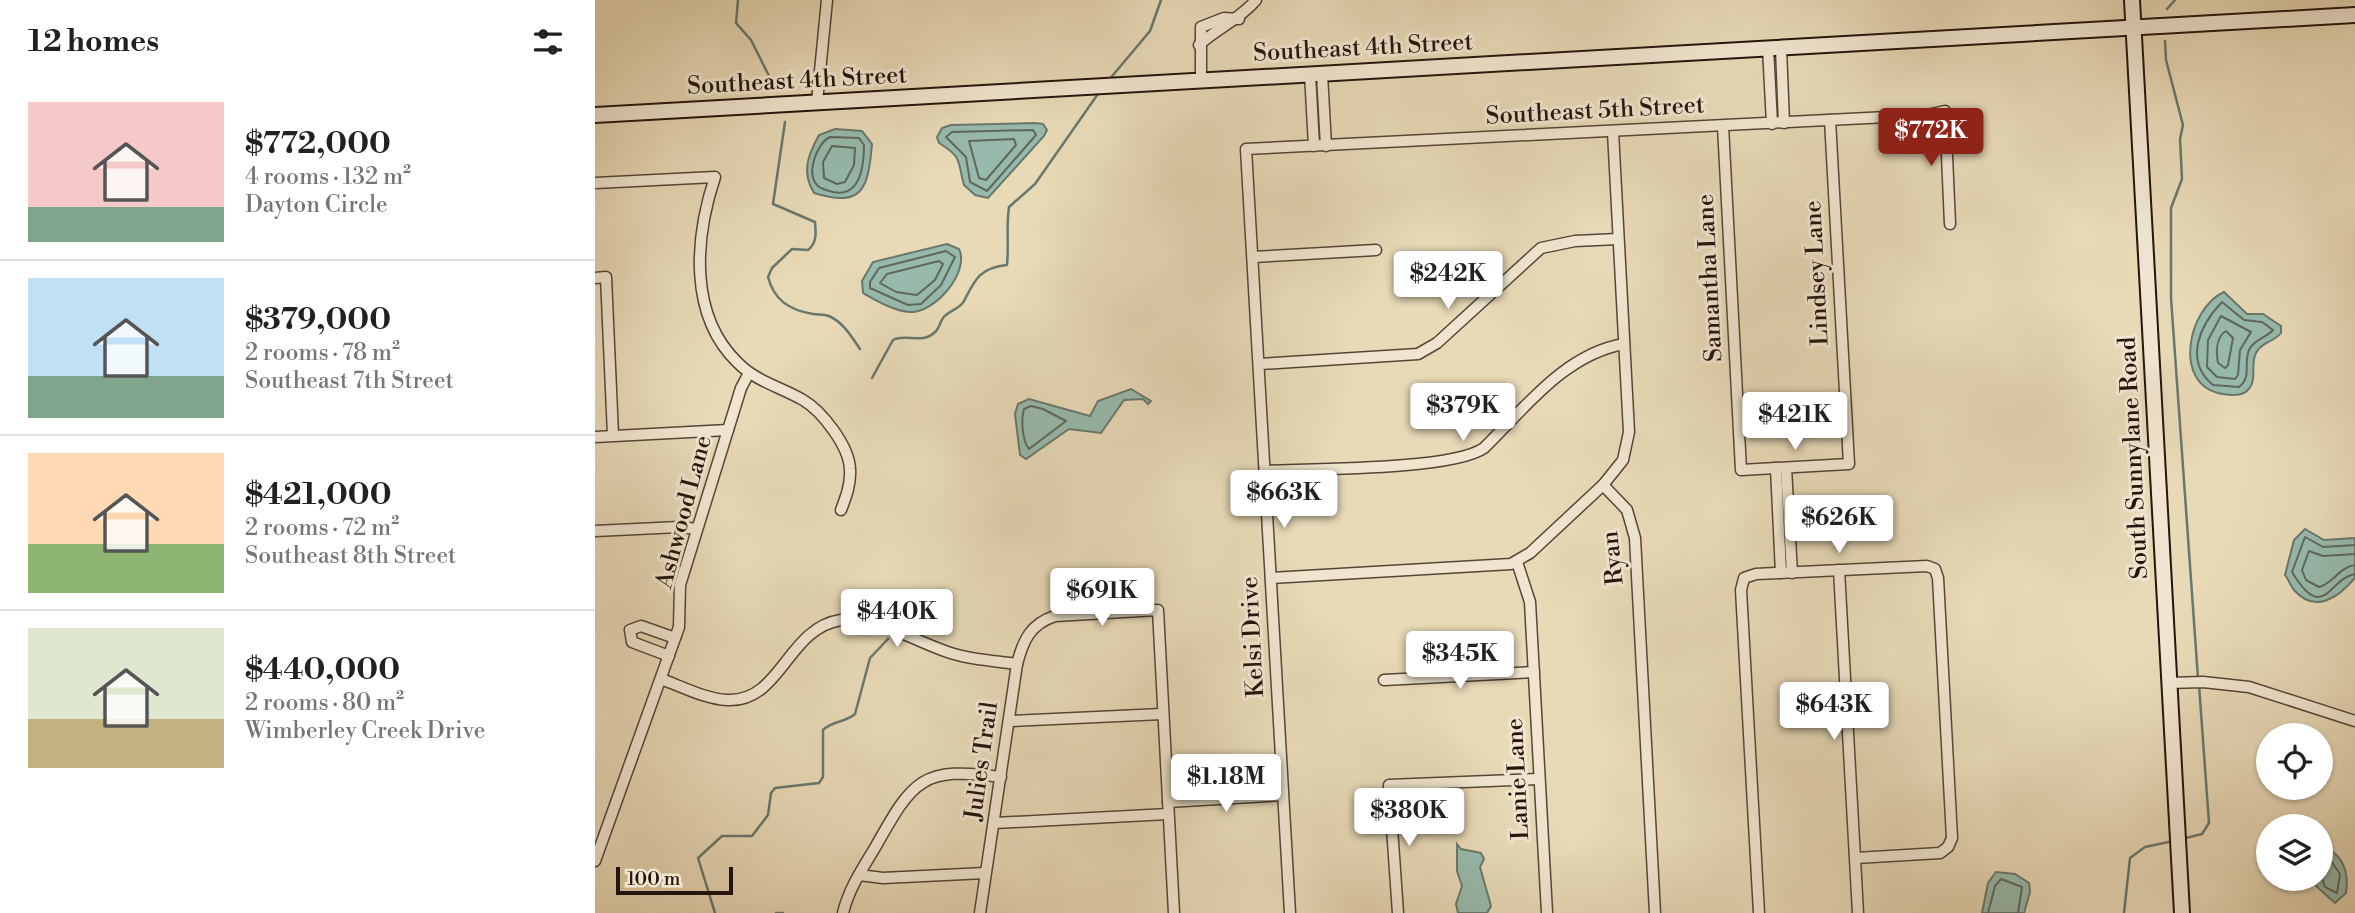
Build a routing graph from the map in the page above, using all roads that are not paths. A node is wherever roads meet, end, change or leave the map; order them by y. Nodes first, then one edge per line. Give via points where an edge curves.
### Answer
1 (827, 0) edge
2 (1257, 0) edge
3 (2132, 0) edge
4 (2355, 15) edge
5 (2133, 29) junction
6 (1775, 48) junction
7 (1316, 74) junction
8 (1201, 80) junction
9 (817, 102) junction
10 (595, 115) edge
11 (1830, 120) junction
12 (1784, 123) junction
13 (1772, 124) junction
14 (1723, 126) junction
15 (1613, 132) junction
16 (1314, 146) junction
17 (1326, 146) junction
18 (1246, 149) joint
19 (595, 183) edge
20 (1950, 224) dead end
21 (1618, 239) junction
22 (1376, 250) dead end
23 (1253, 257) junction
24 (595, 278) edge
25 (1624, 344) junction
26 (1260, 364) junction
27 (750, 373) junction
28 (728, 430) junction
29 (613, 435) junction
30 (595, 437) edge
31 (1781, 468) junction
32 (1265, 471) junction
33 (1603, 485) junction
34 (841, 510) dead end
35 (697, 529) junction
36 (595, 531) edge
37 (1517, 562) junction
38 (1839, 570) junction
39 (1787, 573) junction
40 (1271, 578) junction
41 (675, 638) junction
42 (669, 656) junction
43 (1017, 664) junction
44 (1534, 672) junction
45 (661, 679) junction
46 (1384, 680) dead end
47 (2168, 683) junction
48 (1162, 713) junction
49 (1010, 721) junction
50 (2355, 721) edge
51 (1001, 777) junction
52 (1539, 779) junction
53 (1283, 795) junction
54 (1168, 802) junction
55 (1168, 814) junction
56 (995, 823) junction
57 (1856, 858) junction
58 (595, 861) edge
59 (985, 873) junction
60 (859, 875) junction
61 (843, 913) edge
62 (980, 913) edge
63 (1174, 913) edge
64 (1290, 913) edge
65 (1398, 913) edge
66 (1547, 913) edge
67 (1655, 913) edge
68 (1759, 913) edge
69 (1858, 913) edge
70 (2182, 913) edge

1 - 9 street
2 - 8 street via 1239,19 1204,24 1199,45
3 - 5 main road, South Sunnylane Road
4 - 5 main road, Southeast 4th Street
5 - 6 main road, Southeast 4th Street
5 - 47 main road, South Sunnylane Road
6 - 7 main road, Southeast 4th Street
6 - 12 street
6 - 13 street
7 - 8 main road, Southeast 4th Street
7 - 16 street
7 - 17 street
8 - 9 main road, Southeast 4th Street
9 - 10 main road, Southeast 4th Street
11 - 12 street, Southeast 5th Street
11 - 20 street, Southeast 5th Street via 1945,111
11 - 31 street, Lindsey Lane via 1849,464
12 - 13 street, Southeast 5th Street
13 - 14 street, Southeast 5th Street
14 - 15 street, Southeast 5th Street
14 - 31 street, Samantha Lane via 1741,470
15 - 17 street, Southeast 5th Street
15 - 21 street
16 - 17 street, Southeast 5th Street
16 - 18 street, Southeast 5th Street
18 - 23 street, Kelsi Drive
19 - 27 street via 715,177 701,246 703,299 723,345
21 - 25 street
21 - 26 street via 1575,240 1541,248 1437,343 1418,354
22 - 23 street
23 - 26 street, Kelsi Drive
24 - 29 street via 606,276
25 - 32 street via 1574,362 1469,457
25 - 33 street via 1628,442 1623,460
26 - 32 street, Kelsi Drive
27 - 28 street, Ashwood Lane
27 - 34 street via 802,399 828,426 850,464
28 - 29 street
28 - 35 street, Ashwood Lane
29 - 30 street
31 - 39 street
32 - 40 street, Kelsi Drive
33 - 37 street
33 - 67 street, Ryan via 1627,510 1635,538
35 - 36 street
35 - 41 street, Ashwood Lane via 680,585
37 - 40 street
37 - 44 street, Lanie Lane via 1530,602
38 - 39 street
38 - 57 street
38 - 57 street via 1935,569 1938,578 1952,838 1940,853
39 - 68 street via 1744,578 1741,590
40 - 53 street, Kelsi Drive
41 - 42 street, Ashwood Lane
41 - 42 street via 641,626 630,630 632,642
42 - 45 street, Ashwood Lane
43 - 45 street via 957,655 876,625 848,620 826,624 808,635 764,688 743,699 716,699
43 - 48 street, Julies Trail via 1024,639 1040,622 1062,615 1158,610
43 - 49 street, Julies Trail
44 - 46 street
44 - 52 street, Lanie Lane
45 - 58 street, Ashwood Lane
47 - 50 street via 2249,687
47 - 70 main road, South Sunnylane Road
48 - 49 street
48 - 54 street
49 - 51 street, Julies Trail
51 - 56 street, Julies Trail
51 - 60 street via 956,772 921,783 899,804
52 - 65 street via 1389,785
52 - 66 street, Lanie Lane
53 - 54 street
53 - 64 street, Kelsi Drive
54 - 55 street
55 - 56 street
55 - 63 street
56 - 59 street, Julies Trail
57 - 69 street
59 - 60 street
59 - 62 street, Julies Trail
60 - 61 street

